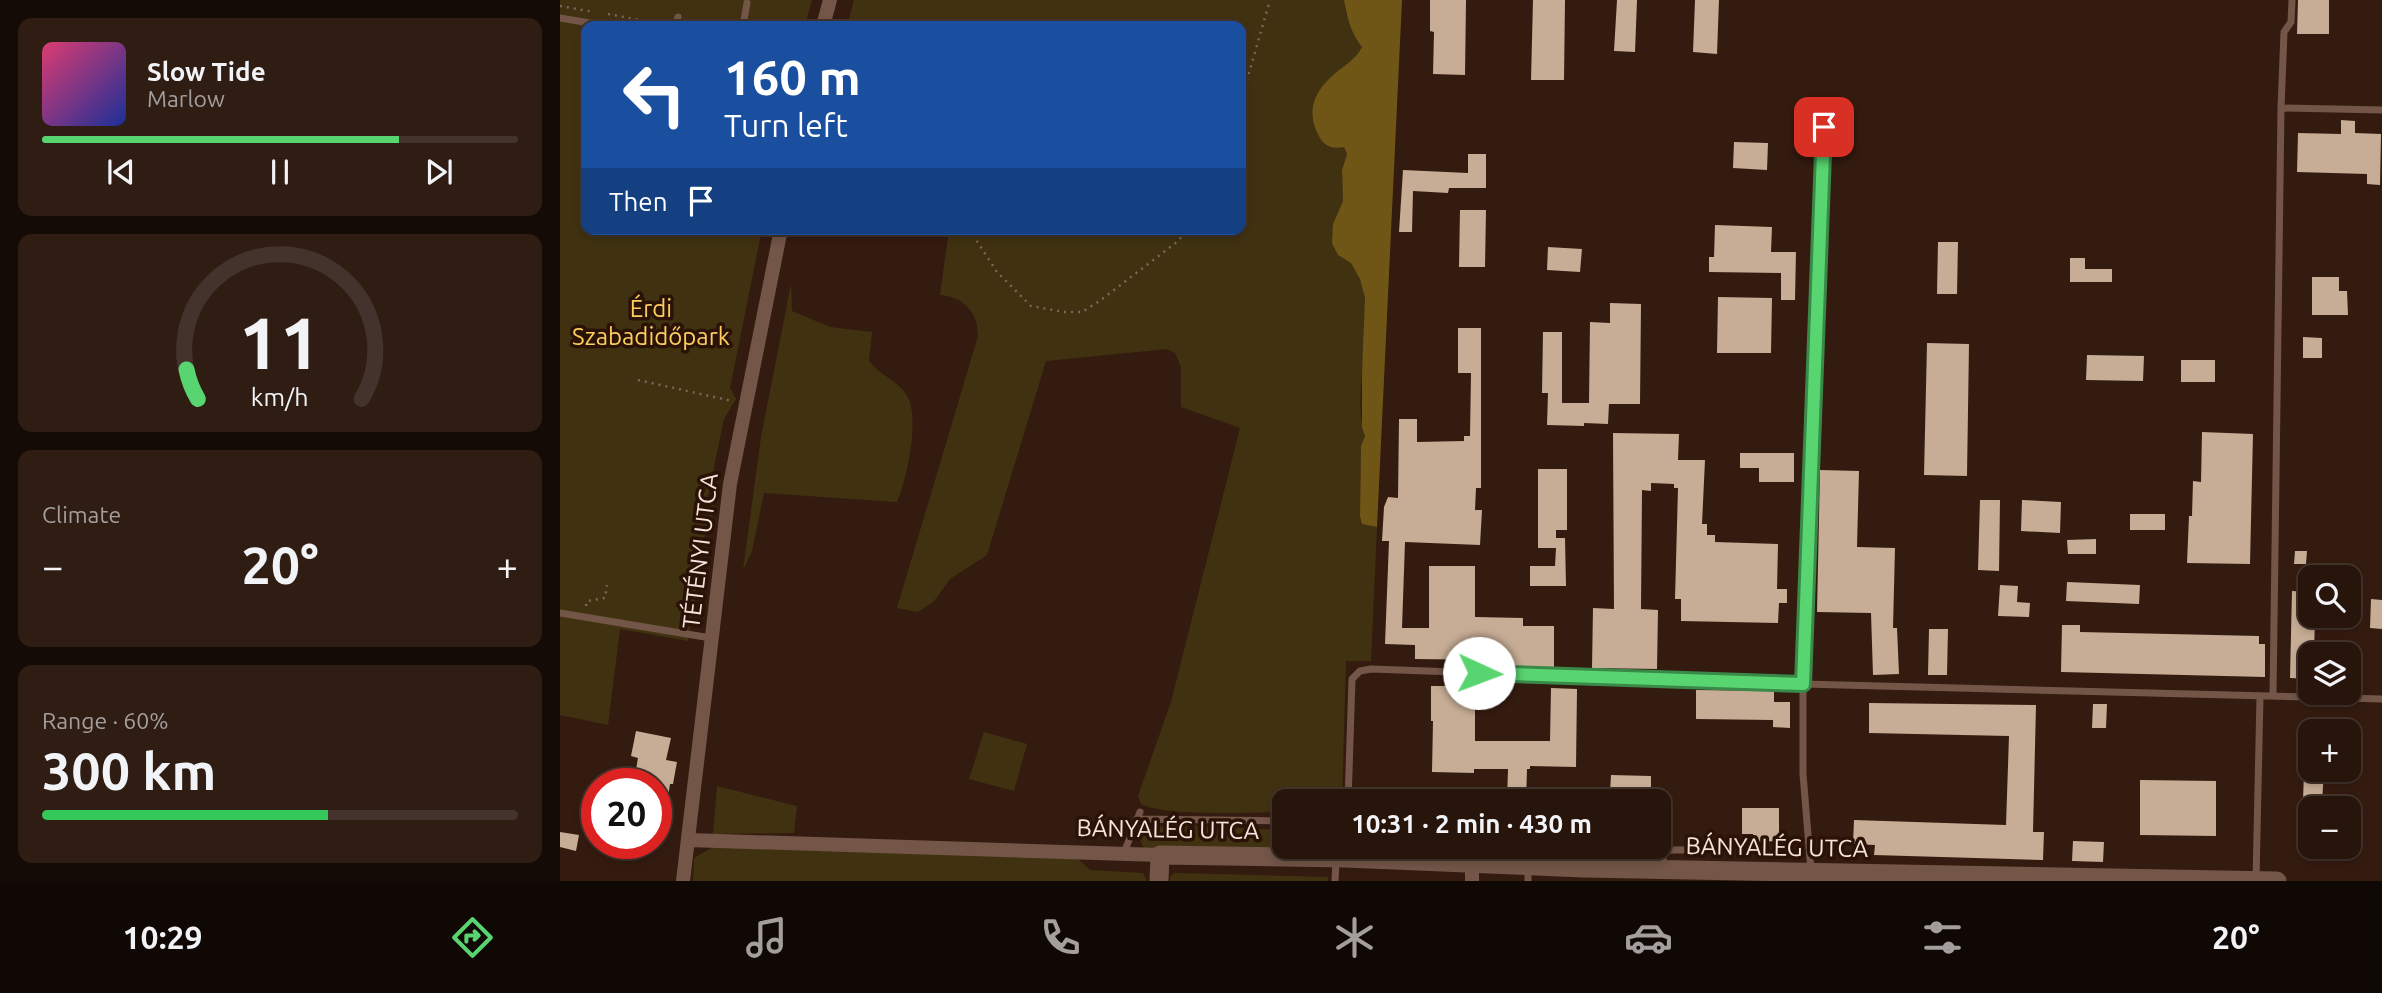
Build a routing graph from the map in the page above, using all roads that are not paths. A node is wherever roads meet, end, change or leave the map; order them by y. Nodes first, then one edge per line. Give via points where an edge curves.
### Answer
1 (830, 0) edge
2 (2292, 0) edge
3 (747, 3) dead end
4 (678, 16) dead end
5 (560, 18) edge
6 (676, 21) edge
7 (744, 21) edge
8 (824, 21) edge
9 (581, 22) edge
10 (2281, 108) junction
11 (2382, 110) edge
12 (1824, 127) dead end
13 (780, 235) edge
14 (560, 613) edge
15 (711, 638) junction
16 (1803, 684) junction
17 (2260, 696) junction
18 (2273, 696) junction
19 (2382, 699) edge
20 (1348, 789) edge
21 (1272, 821) edge
22 (688, 840) junction
23 (1671, 849) edge
24 (1683, 850) dead end
25 (1124, 853) junction
26 (1272, 854) edge
27 (1160, 855) junction
28 (1342, 859) edge
29 (1379, 859) edge
30 (1472, 872) edge
31 (1644, 872) edge
32 (1528, 874) edge
33 (1822, 875) edge
34 (1875, 877) edge
35 (1905, 877) edge
36 (2131, 879) edge
37 (684, 881) edge
38 (1159, 881) edge
39 (1335, 881) edge
40 (2256, 881) edge
41 (2267, 881) edge
42 (2277, 881) edge

1 - 8 street
2 - 10 lane via 2291,22 2284,32
3 - 7 lane
4 - 6 lane
5 - 9 lane
10 - 11 lane
10 - 18 lane
12 - 16 lane
13 - 15 street, TÉTÉNYI UTCA via 730,484
14 - 15 lane
15 - 22 street, TÉTÉNYI UTCA
16 - 17 lane
16 - 20 lane via 1360,671 1351,684
16 - 33 lane via 1803,775
17 - 18 lane
17 - 40 lane
18 - 19 lane
21 - 25 lane via 1139,815
22 - 25 street, BÁNYALÉG UTCA
22 - 37 street, TÉTÉNYI UTCA
23 - 24 lane
25 - 27 street, BÁNYALÉG UTCA
26 - 27 street, BÁNYALÉG UTCA
27 - 38 street
28 - 39 lane
29 - 30 street, BÁNYALÉG UTCA
30 - 32 street, BÁNYALÉG UTCA
31 - 32 street, BÁNYALÉG UTCA
31 - 33 street, BÁNYALÉG UTCA
33 - 34 street, BÁNYALÉG UTCA
34 - 35 street, BÁNYALÉG UTCA
35 - 36 street, BÁNYALÉG UTCA
36 - 40 street, BÁNYALÉG UTCA
40 - 41 street, BÁNYALÉG UTCA
41 - 42 street, BÁNYALÉG UTCA

